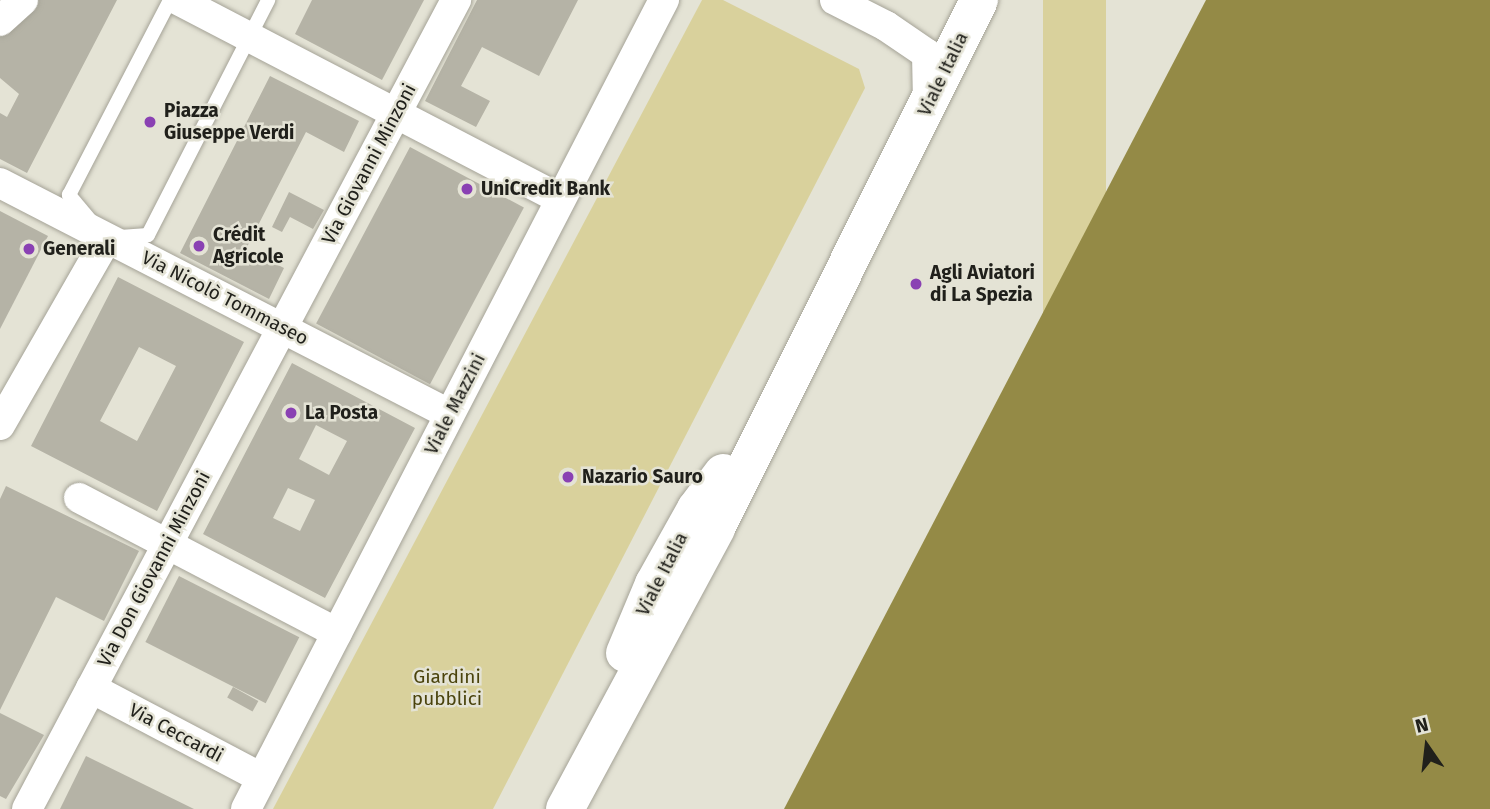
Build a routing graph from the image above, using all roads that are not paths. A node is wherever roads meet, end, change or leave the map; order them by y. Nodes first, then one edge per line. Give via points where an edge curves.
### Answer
1 (23, 0) edge
2 (170, 0) edge
3 (178, 0) edge
4 (268, 0) edge
5 (456, 0) edge
6 (664, 0) edge
7 (835, 0) edge
8 (954, 0) edge
9 (979, 0) edge
10 (0, 21) edge
11 (248, 38) junction
12 (927, 54) junction
13 (928, 105) junction
14 (395, 115) junction
15 (0, 183) edge
16 (560, 199) junction
17 (107, 238) junction
18 (848, 258) junction
19 (282, 328) junction
20 (449, 414) junction
21 (0, 425) edge
22 (79, 498) dead end
23 (169, 541) junction
24 (337, 633) junction
25 (91, 688) junction
26 (262, 778) junction
27 (27, 809) edge
28 (246, 809) edge
29 (565, 809) edge

1 - 10 street
2 - 17 lane via 69,195
3 - 11 street
4 - 11 lane
5 - 14 street, Via Giovanni Minzoni
6 - 16 street, Viale Mazzini
7 - 12 street
8 - 12 main road, Viale Italia
9 - 13 main road, Viale Italia
11 - 14 street
11 - 17 lane via 148,236
12 - 13 street
12 - 18 main road, Viale Italia via 852,198
13 - 18 main road, Viale Italia
14 - 16 street
14 - 19 street, Via Giovanni Minzoni
15 - 17 street, Via Nicolò Tommaseo
16 - 20 street, Viale Mazzini
17 - 19 street, Via Nicolò Tommaseo
17 - 21 street
18 - 29 main road, Viale Italia via 716,528
19 - 20 street, Via Nicolò Tommaseo
19 - 23 street, Via Don Giovanni Minzoni
20 - 24 street, Viale Mazzini
22 - 23 street
23 - 24 street
23 - 25 street, Via Don Giovanni Minzoni
24 - 26 street, Viale Mazzini
25 - 26 street, Via Ceccardi
25 - 27 street, Via Don Giovanni Minzoni
26 - 28 street, Viale Mazzini

